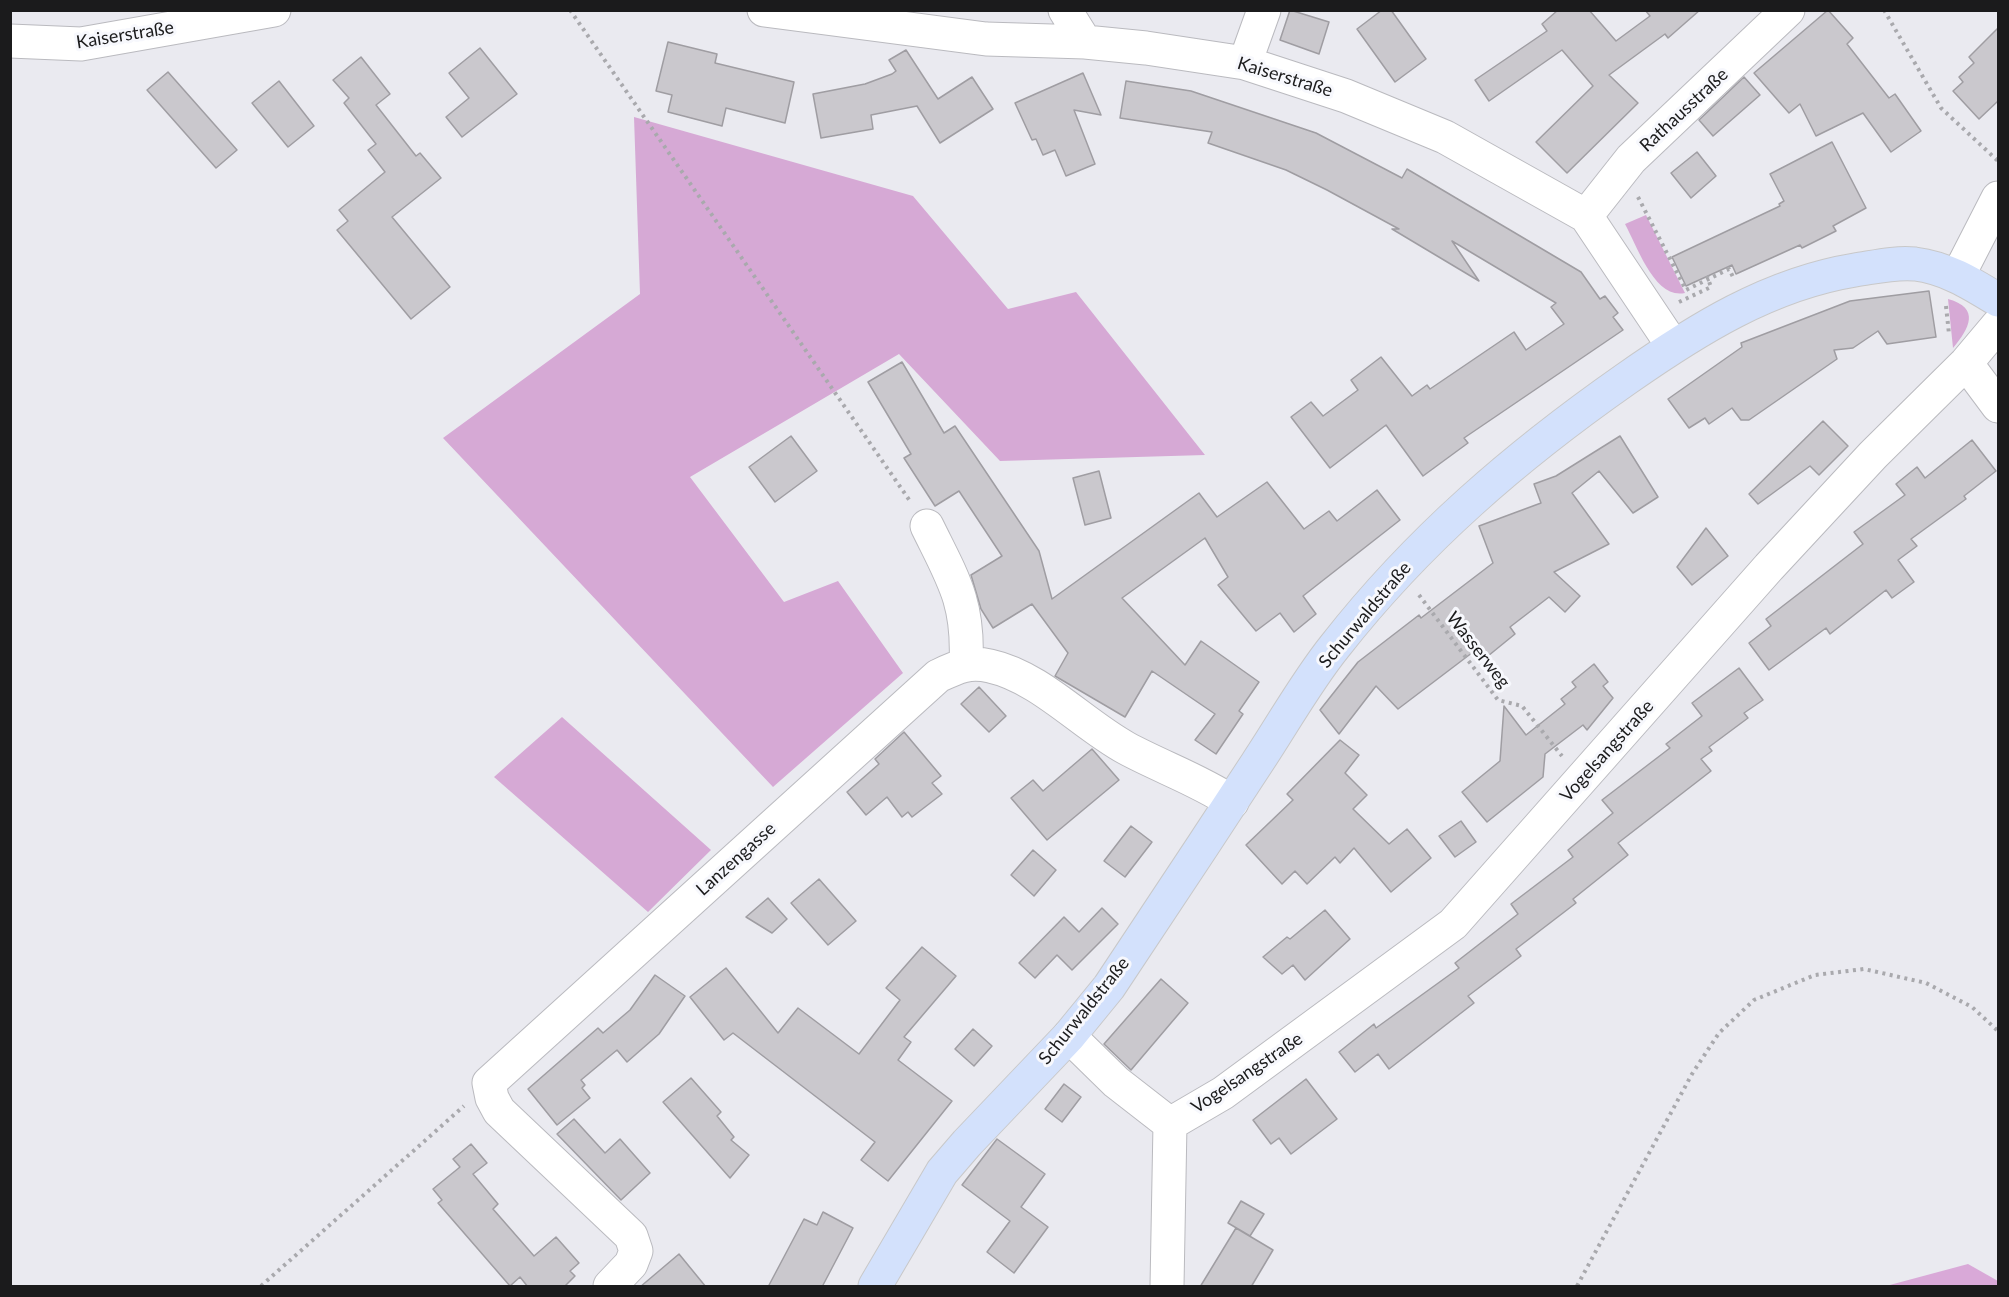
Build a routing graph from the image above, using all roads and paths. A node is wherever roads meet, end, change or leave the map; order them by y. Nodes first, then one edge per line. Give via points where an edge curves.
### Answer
1 (274, 10) edge
2 (570, 10) edge
3 (765, 10) edge
4 (1065, 10) edge
5 (1264, 10) edge
6 (1788, 10) edge
7 (1884, 10) edge
8 (10, 42) edge
9 (1085, 42) junction
10 (1245, 63) junction
11 (1998, 162) edge
12 (1622, 170) junction
13 (1998, 198) edge
14 (1586, 216) junction
15 (1730, 271) dead end
16 (1947, 272) junction
17 (1707, 278) junction
18 (1691, 296) dead end
19 (1998, 300) edge
20 (1998, 325) edge
21 (1672, 346) junction
22 (1960, 369) junction
23 (1998, 406) edge
24 (927, 526) joint
25 (1400, 570) junction
26 (966, 663) junction
27 (1567, 761) dead end
28 (1232, 802) junction
29 (1998, 1031) edge
30 (1069, 1036) junction
31 (489, 1083) junction
32 (1170, 1124) junction
33 (261, 1287) edge
34 (610, 1287) edge
35 (874, 1287) edge
36 (1167, 1287) edge
37 (1577, 1287) edge

1 - 8 street, Kaiserstraße via 81,44
2 - 24 path
3 - 9 street, Kaiserstraße via 986,39
4 - 9 street
5 - 10 street
6 - 12 street, Rathausstraße
7 - 11 path via 1941,108
9 - 10 street, Kaiserstraße
10 - 14 street, Kaiserstraße via 1346,96 1445,137
12 - 14 street, Rathausstraße
12 - 17 path via 1686,290
13 - 16 street
14 - 21 street, Kaiserstraße
15 - 17 path
16 - 19 main road, Schurwaldstraße
16 - 21 main road, Schurwaldstraße via 1912,264 1889,264 1793,285 1729,313
16 - 22 path via 1946,301
17 - 18 path via 1712,286
20 - 22 street, Vogelsangstraße
21 - 25 main road, Schurwaldstraße via 1575,414 1493,479
22 - 23 street
22 - 32 street, Vogelsangstraße via 1769,567 1453,924 1223,1093
24 - 26 street via 962,599
25 - 27 path, Wasserweg via 1498,700 1522,706
25 - 28 main road, Schurwaldstraße via 1334,648
26 - 28 street via 991,666 1035,686 1125,748
26 - 31 street, Lanzengasse via 931,682
28 - 30 main road, Schurwaldstraße via 1109,987
29 - 37 path via 1972,1007 1926,983 1864,969 1815,975 1754,1000 1719,1033 1692,1074
30 - 32 street via 1116,1082
30 - 35 main road, Schurwaldstraße via 942,1172
31 - 33 path
31 - 34 street via 499,1111 631,1236 636,1251 631,1264
32 - 36 street

